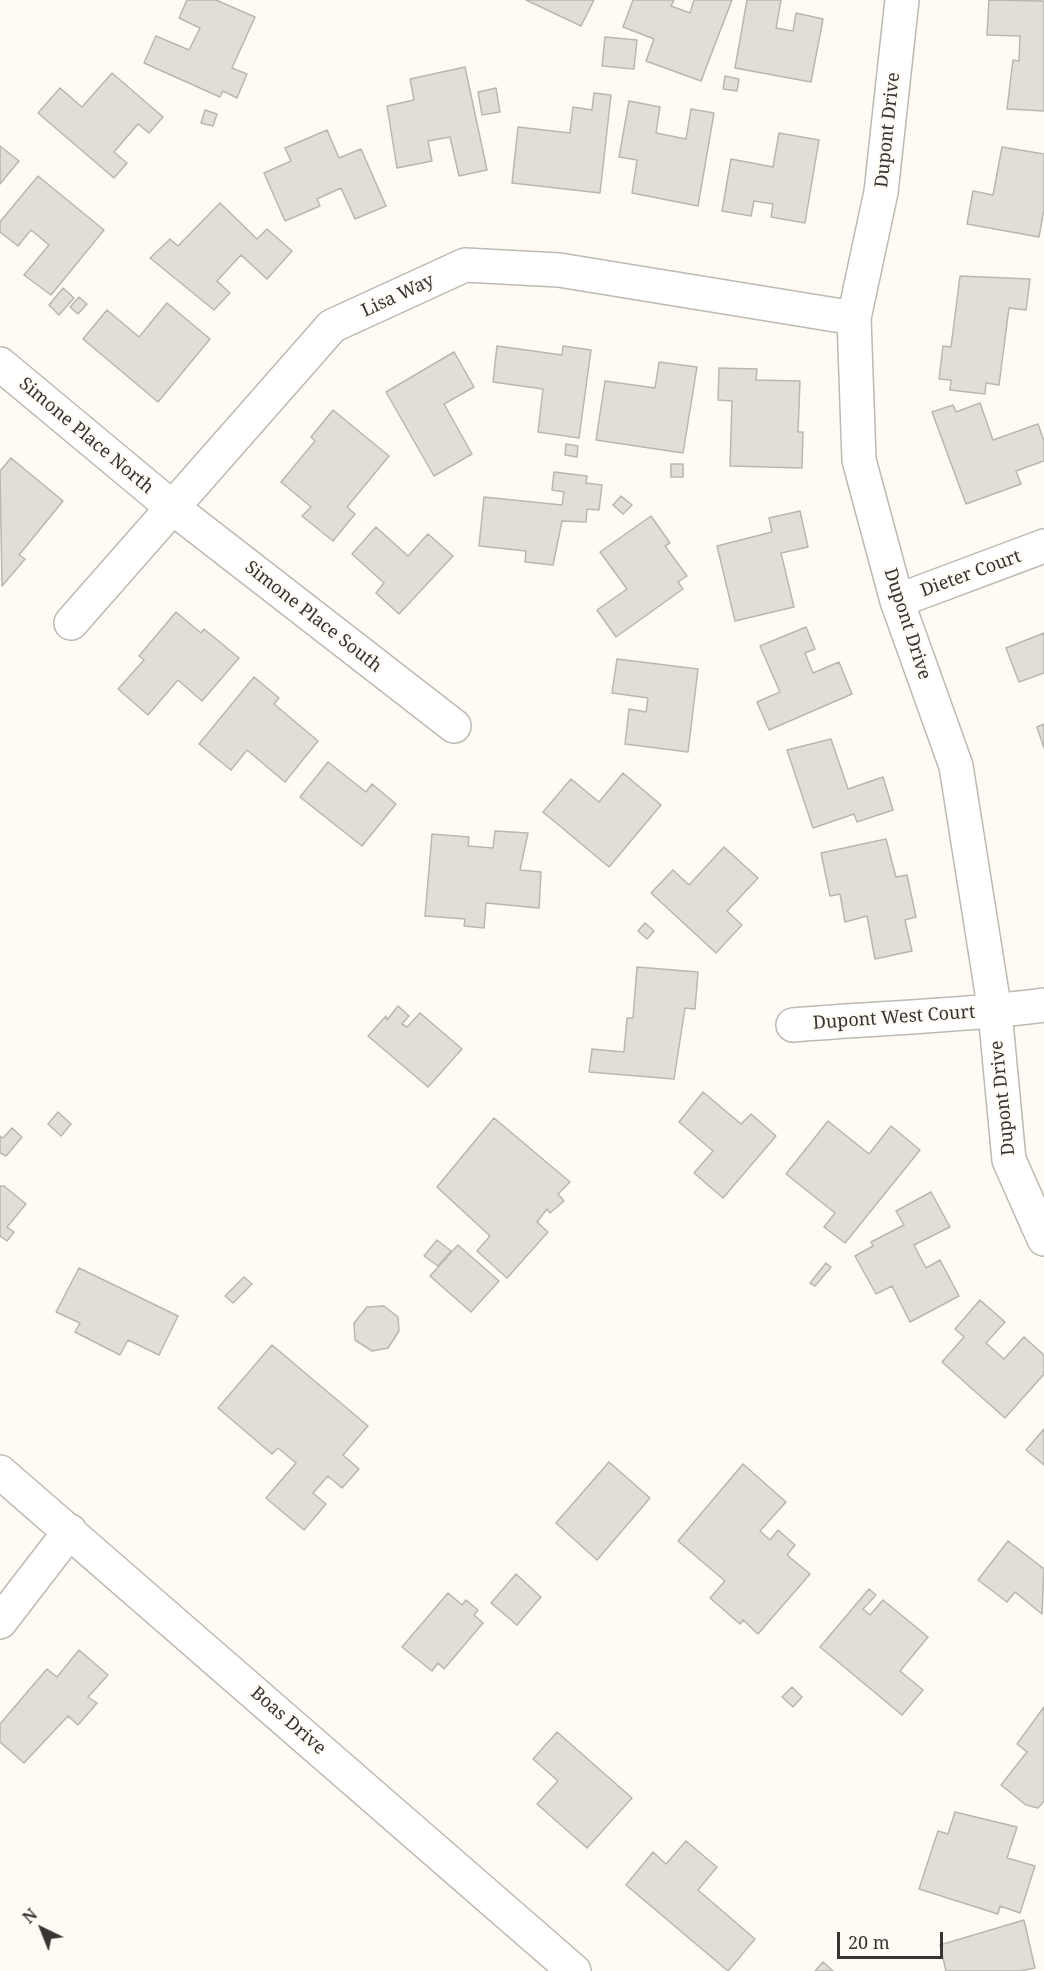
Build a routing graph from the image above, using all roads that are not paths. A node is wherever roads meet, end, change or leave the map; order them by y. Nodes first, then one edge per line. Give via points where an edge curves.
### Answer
1 (903, 0) edge
2 (854, 318) junction
3 (0, 364) edge
4 (173, 508) junction
5 (1044, 546) edge
6 (897, 601) junction
7 (71, 623) dead end
8 (454, 726) dead end
9 (1044, 1005) edge
10 (995, 1012) junction
11 (793, 1025) dead end
12 (1044, 1239) edge
13 (0, 1472) edge
14 (70, 1531) junction
15 (0, 1622) edge
16 (574, 1971) edge

1 - 2 street, Dupont Drive via 881,192
2 - 4 street, Lisa Way via 559,270 465,265 332,326
2 - 6 street, Dupont Drive via 859,460
3 - 4 street, Simone Place North
4 - 7 street, Lisa Way
4 - 8 street, Simone Place South
5 - 6 street, Dieter Court
6 - 10 street, Dupont Drive via 956,766
9 - 10 street, Dupont West Court
10 - 11 street, Dupont West Court
10 - 12 street, Dupont Drive via 1009,1160
13 - 14 street, Boas Drive
14 - 15 street
14 - 16 street, Boas Drive

